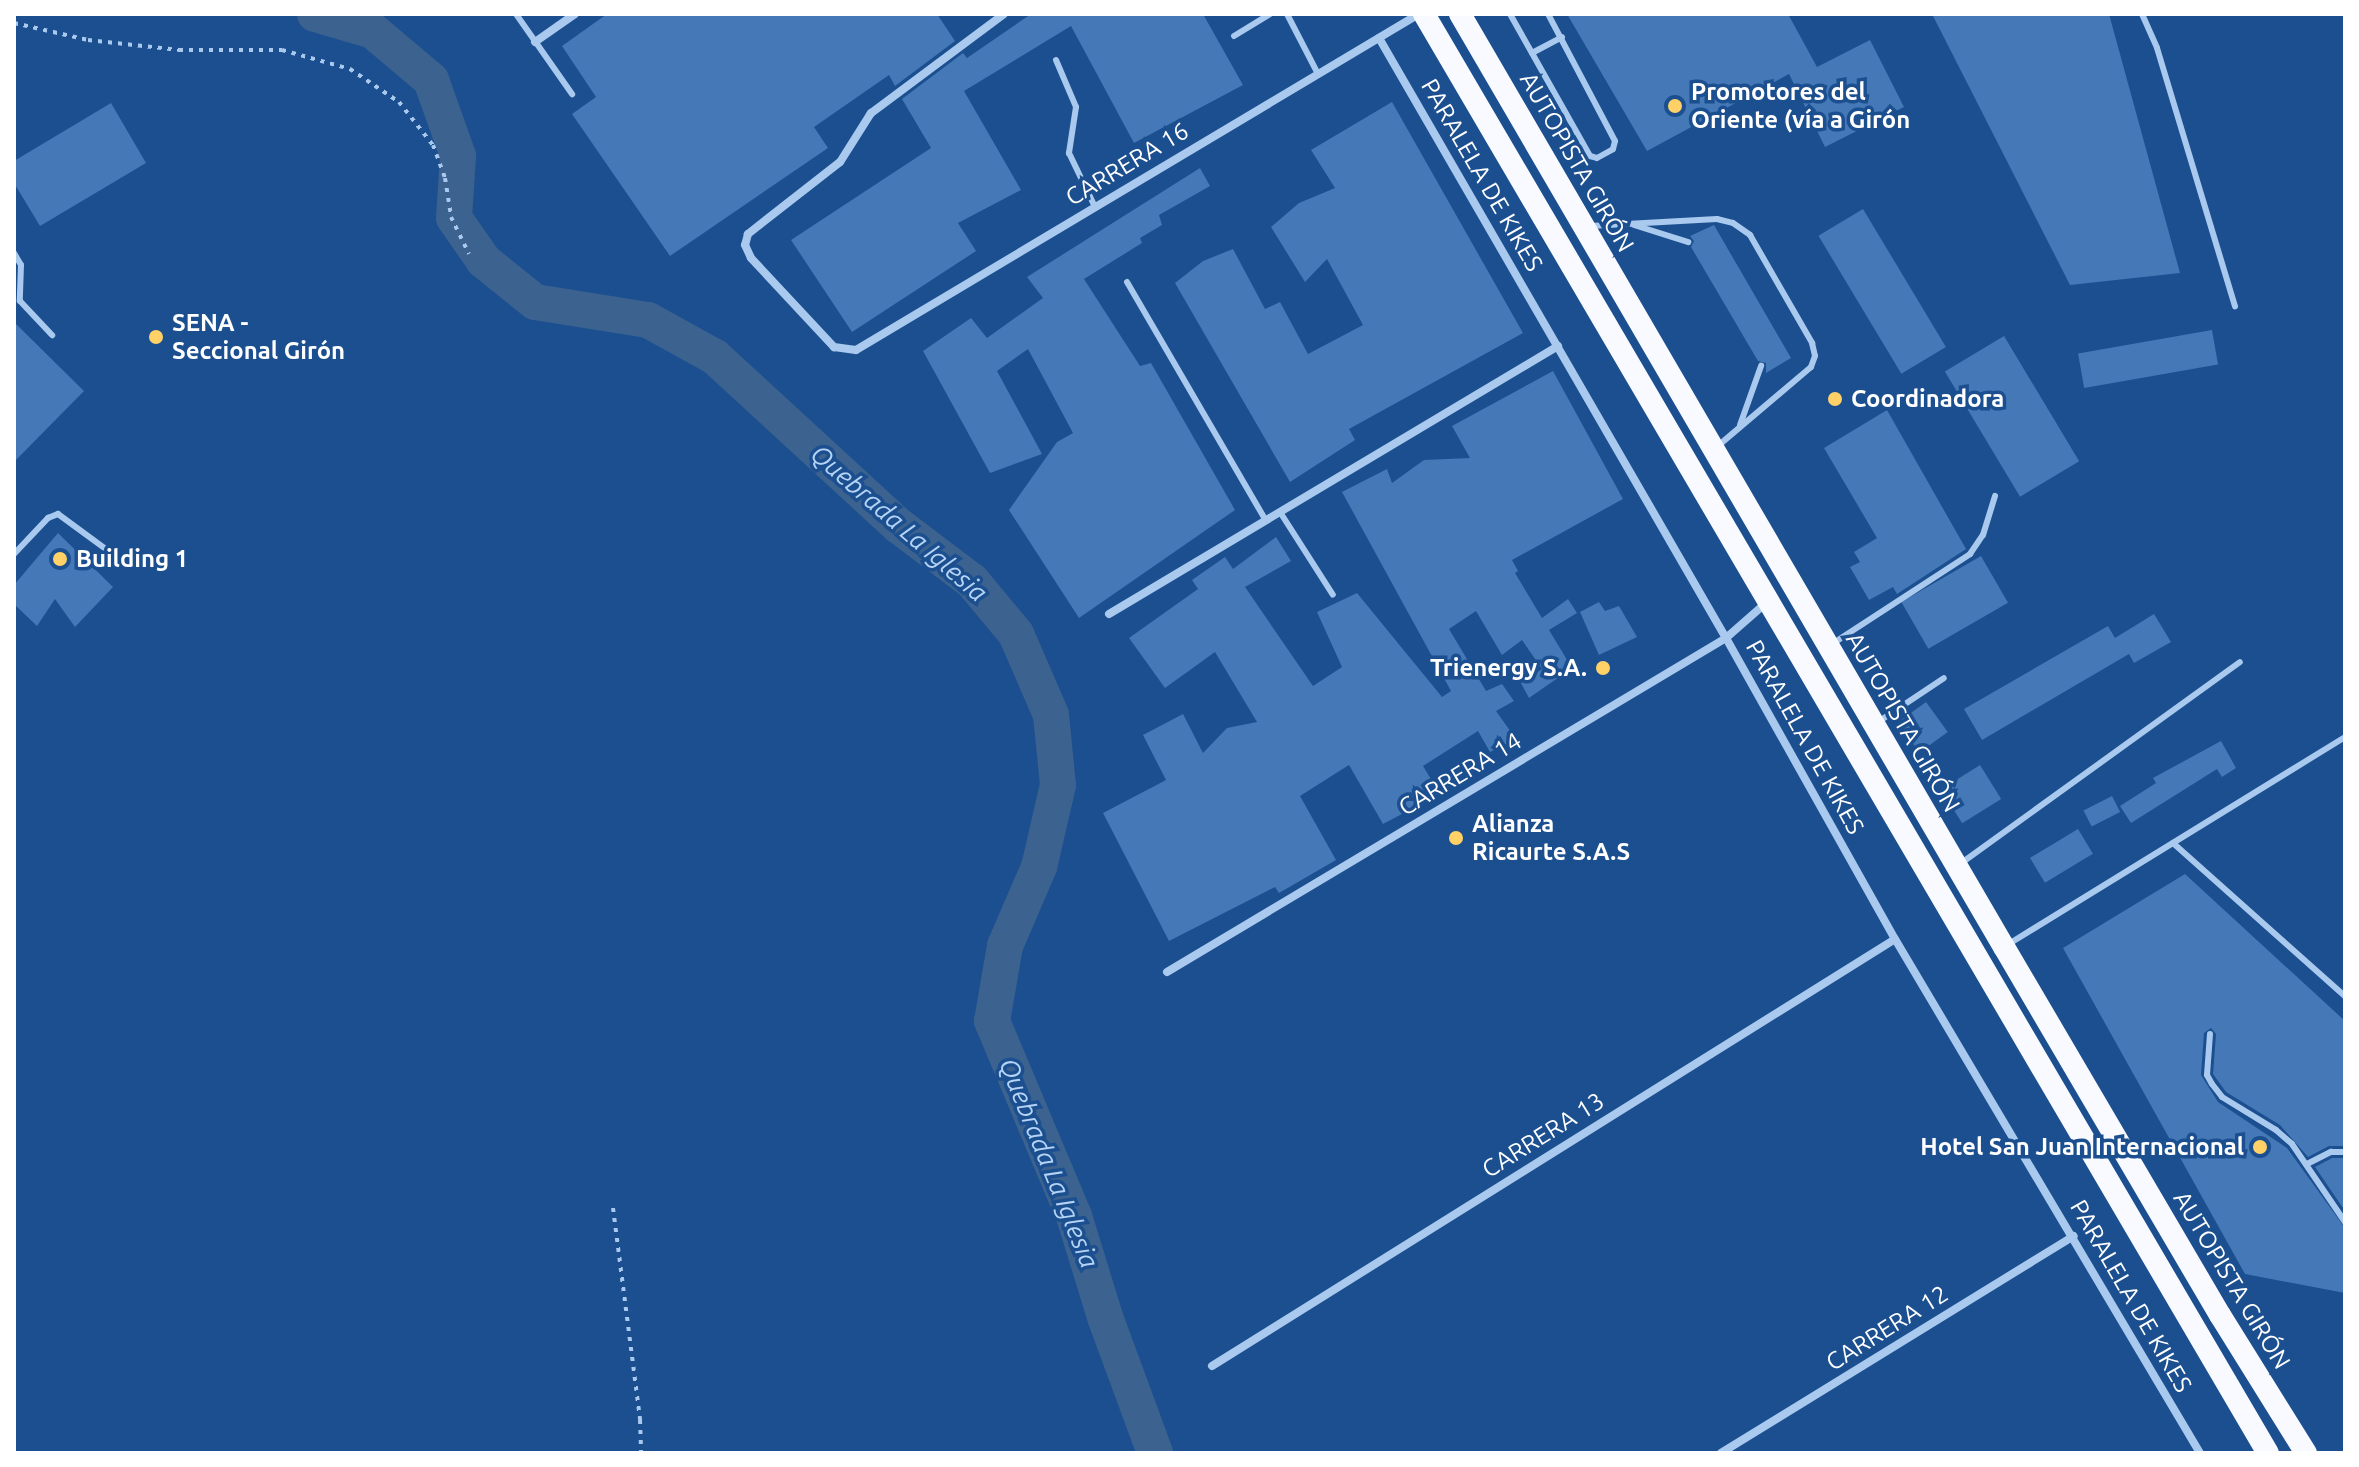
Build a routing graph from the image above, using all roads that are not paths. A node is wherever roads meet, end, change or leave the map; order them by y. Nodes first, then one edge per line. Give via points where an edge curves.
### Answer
1 (516, 14) edge
2 (575, 14) edge
3 (1004, 14) edge
4 (1270, 14) edge
5 (1287, 14) edge
6 (1422, 14) edge
7 (1460, 14) edge
8 (1510, 14) edge
9 (1548, 14) edge
10 (2142, 14) edge
11 (1234, 36) dead end
12 (1562, 37) junction
13 (1379, 38) junction
14 (535, 42) junction
15 (1532, 53) junction
16 (1056, 60) dead end
17 (1318, 74) junction
18 (572, 94) dead end
19 (1095, 207) junction
20 (1628, 224) junction
21 (1584, 226) junction
22 (1688, 242) dead end
23 (14, 253) edge
24 (1127, 282) dead end
25 (2235, 307) dead end
26 (52, 335) dead end
27 (1558, 346) junction
28 (1761, 366) dead end
29 (1739, 428) junction
30 (1715, 449) junction
31 (1995, 496) dead end
32 (1280, 512) junction
33 (1266, 521) junction
34 (110, 552) dead end
35 (14, 554) edge
36 (1333, 595) dead end
37 (1768, 601) junction
38 (1109, 614) dead end
39 (1726, 638) junction
40 (1829, 646) junction
41 (2240, 662) dead end
42 (1944, 678) dead end
43 (1875, 725) junction
44 (2345, 737) edge
45 (2173, 843) junction
46 (1957, 866) junction
47 (1895, 939) junction
48 (2004, 947) junction
49 (1167, 972) dead end
50 (2345, 996) edge
51 (2210, 1034) dead end
52 (2345, 1152) edge
53 (2307, 1164) junction
54 (2345, 1222) edge
55 (2074, 1236) junction
56 (1212, 1366) dead end
57 (1721, 1453) edge
58 (2200, 1453) edge
59 (2268, 1453) edge
60 (2306, 1453) edge

1 - 14 lane
2 - 14 street
3 - 19 street, CARRERA 16 via 871,113 840,162 748,234 745,245 751,258 834,347 856,350
4 - 11 lane
5 - 17 lane
6 - 13 street, CARRERA 16
6 - 37 highway
7 - 21 highway, AUTOPISTA GIRÓN
8 - 15 lane
9 - 12 lane
10 - 25 lane via 2157,48
12 - 15 lane
12 - 15 lane via 1615,141 1605,154 1590,156
13 - 17 street, CARRERA 16
13 - 27 street, PARALELA DE KIKES
14 - 18 lane
16 - 19 lane via 1076,107 1069,153
17 - 19 street, CARRERA 16
20 - 21 lane
20 - 22 lane
20 - 29 lane via 1717,219 1733,223 1750,235 1812,343 1811,367
21 - 30 highway, AUTOPISTA GIRÓN
23 - 26 lane via 21,265 20,301
24 - 33 lane
27 - 32 street
27 - 39 street, PARALELA DE KIKES
28 - 29 lane
29 - 30 lane
30 - 40 highway, AUTOPISTA GIRÓN
31 - 40 lane via 1983,535 1970,554
32 - 33 street
32 - 36 lane
33 - 38 street
34 - 35 lane via 58,514
37 - 39 street, CARRERA 14
37 - 59 highway
39 - 47 street, PARALELA DE KIKES
39 - 49 street, CARRERA 14
40 - 43 highway, AUTOPISTA GIRÓN
41 - 46 lane
42 - 43 lane
43 - 46 highway, AUTOPISTA GIRÓN
44 - 45 lane
45 - 48 lane
45 - 50 lane
46 - 48 highway, AUTOPISTA GIRÓN
47 - 55 street, PARALELA DE KIKES
47 - 56 street, CARRERA 13
48 - 60 highway, AUTOPISTA GIRÓN
51 - 53 lane via 2207,1075 2212,1084 2222,1097 2276,1130
52 - 53 lane via 2331,1152
53 - 54 lane
55 - 57 street, CARRERA 12
55 - 58 street, PARALELA DE KIKES

